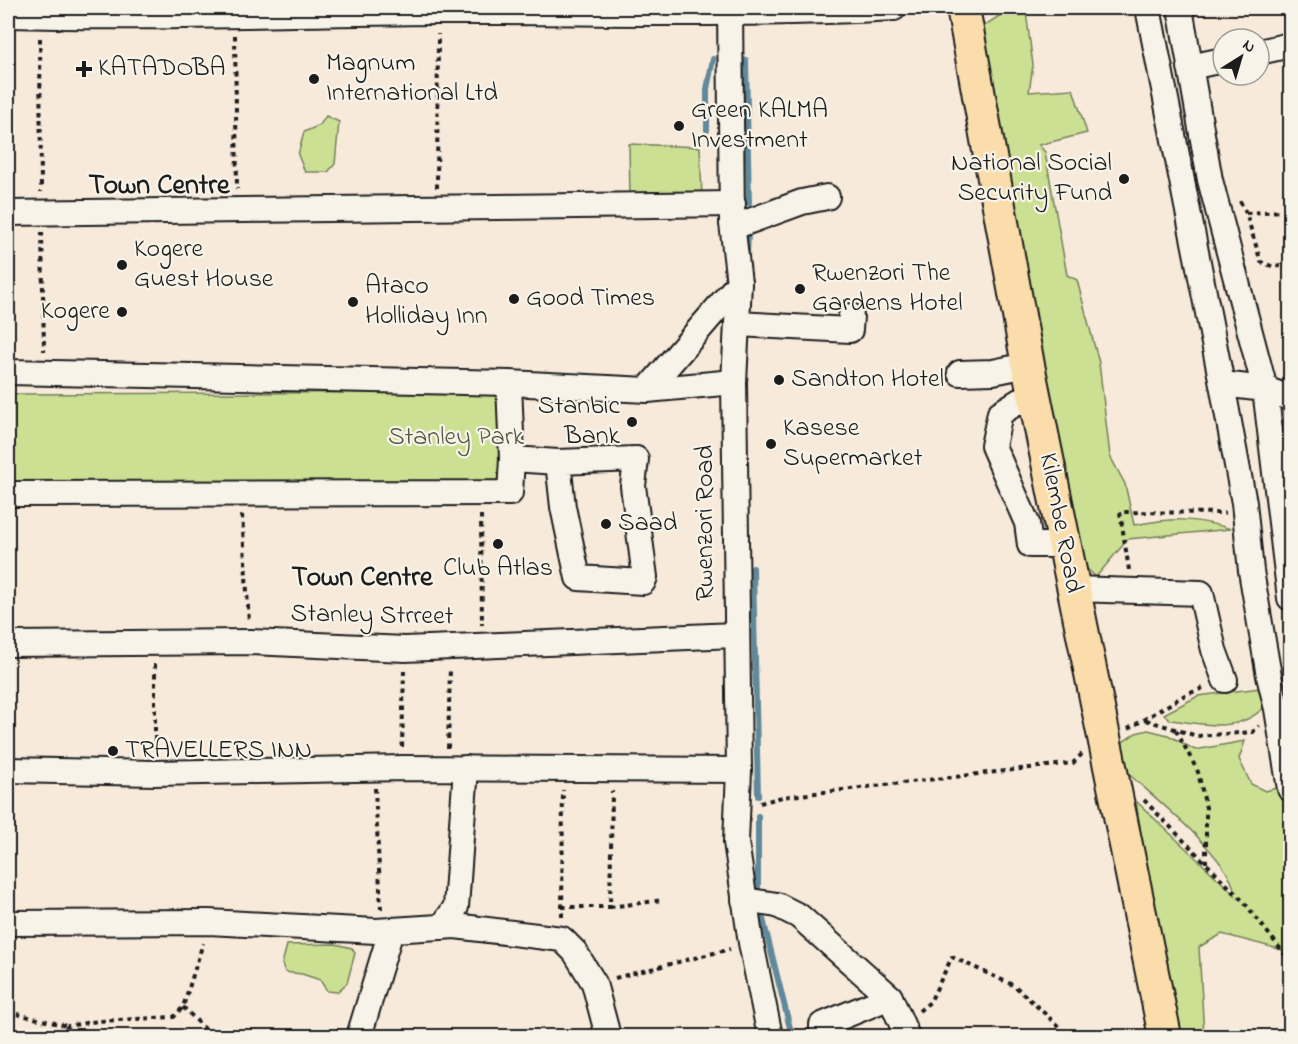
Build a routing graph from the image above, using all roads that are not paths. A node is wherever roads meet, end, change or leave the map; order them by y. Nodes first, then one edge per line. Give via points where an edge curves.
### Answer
1 (894, 8) edge
2 (963, 8) edge
3 (1148, 8) edge
4 (1180, 8) edge
5 (794, 10) edge
6 (325, 11) edge
7 (731, 11) edge
8 (8, 15) edge
9 (1290, 45) edge
10 (1271, 49) edge
11 (1211, 63) edge
12 (1190, 67) junction
13 (827, 197) dead end
14 (8, 213) edge
15 (733, 213) junction
16 (739, 283) junction
17 (851, 316) dead end
18 (737, 324) junction
19 (8, 372) edge
20 (960, 373) dead end
21 (1031, 379) junction
22 (734, 382) junction
23 (509, 383) junction
24 (1222, 384) junction
25 (1265, 389) junction
26 (647, 390) junction
27 (1290, 398) edge
28 (512, 459) junction
29 (558, 462) junction
30 (8, 494) edge
31 (1064, 545) junction
32 (1073, 589) junction
33 (1290, 598) edge
34 (735, 635) junction
35 (8, 644) edge
36 (1225, 680) road end
37 (457, 769) junction
38 (8, 770) edge
39 (739, 770) junction
40 (1290, 789) edge
41 (744, 900) junction
42 (456, 907) junction
43 (8, 923) edge
44 (442, 927) junction
45 (470, 928) junction
46 (383, 931) junction
47 (890, 997) junction
48 (905, 1031) edge
49 (359, 1036) edge
50 (608, 1036) edge
51 (770, 1036) edge
52 (822, 1036) edge
53 (1165, 1036) edge

1 - 5 street
2 - 21 main road, Kilembe Road
3 - 24 street
4 - 12 street
5 - 7 street
6 - 7 street
6 - 8 street via 235,16
7 - 15 street, Rwenzori Road
9 - 10 street
11 - 12 street
12 - 25 street via 1210,180
13 - 15 street via 739,225
14 - 15 street via 437,207
15 - 16 street, Rwenzori Road
16 - 18 street, Rwenzori Road
16 - 26 street
17 - 18 street via 850,330
18 - 22 street, Rwenzori Road
19 - 23 street
20 - 21 street via 993,372
21 - 31 main road, Kilembe Road
21 - 31 street via 1000,413 993,446 1027,523 1030,545
22 - 26 street
22 - 34 street, Rwenzori Road
23 - 26 street
23 - 28 street
24 - 25 street
24 - 40 street
25 - 27 street
25 - 33 street
28 - 29 street
28 - 30 street via 510,493
29 - 29 street via 576,576 643,582 633,486 636,459
31 - 32 main road, Kilembe Road
32 - 36 street via 1201,593
32 - 53 main road, Kilembe Road
34 - 35 street, Stanley Strreet via 405,649 251,642
34 - 39 street, Rwenzori Road
37 - 38 street via 154,773
37 - 39 street
37 - 42 street
39 - 41 street, Rwenzori Road via 736,842
41 - 47 street via 777,905 799,916
41 - 51 street, Rwenzori Road
42 - 44 street
42 - 45 street
43 - 46 street via 209,922
44 - 45 street
44 - 46 street
45 - 50 street via 562,939 594,983
46 - 49 street
47 - 48 street
47 - 52 street via 822,1025

